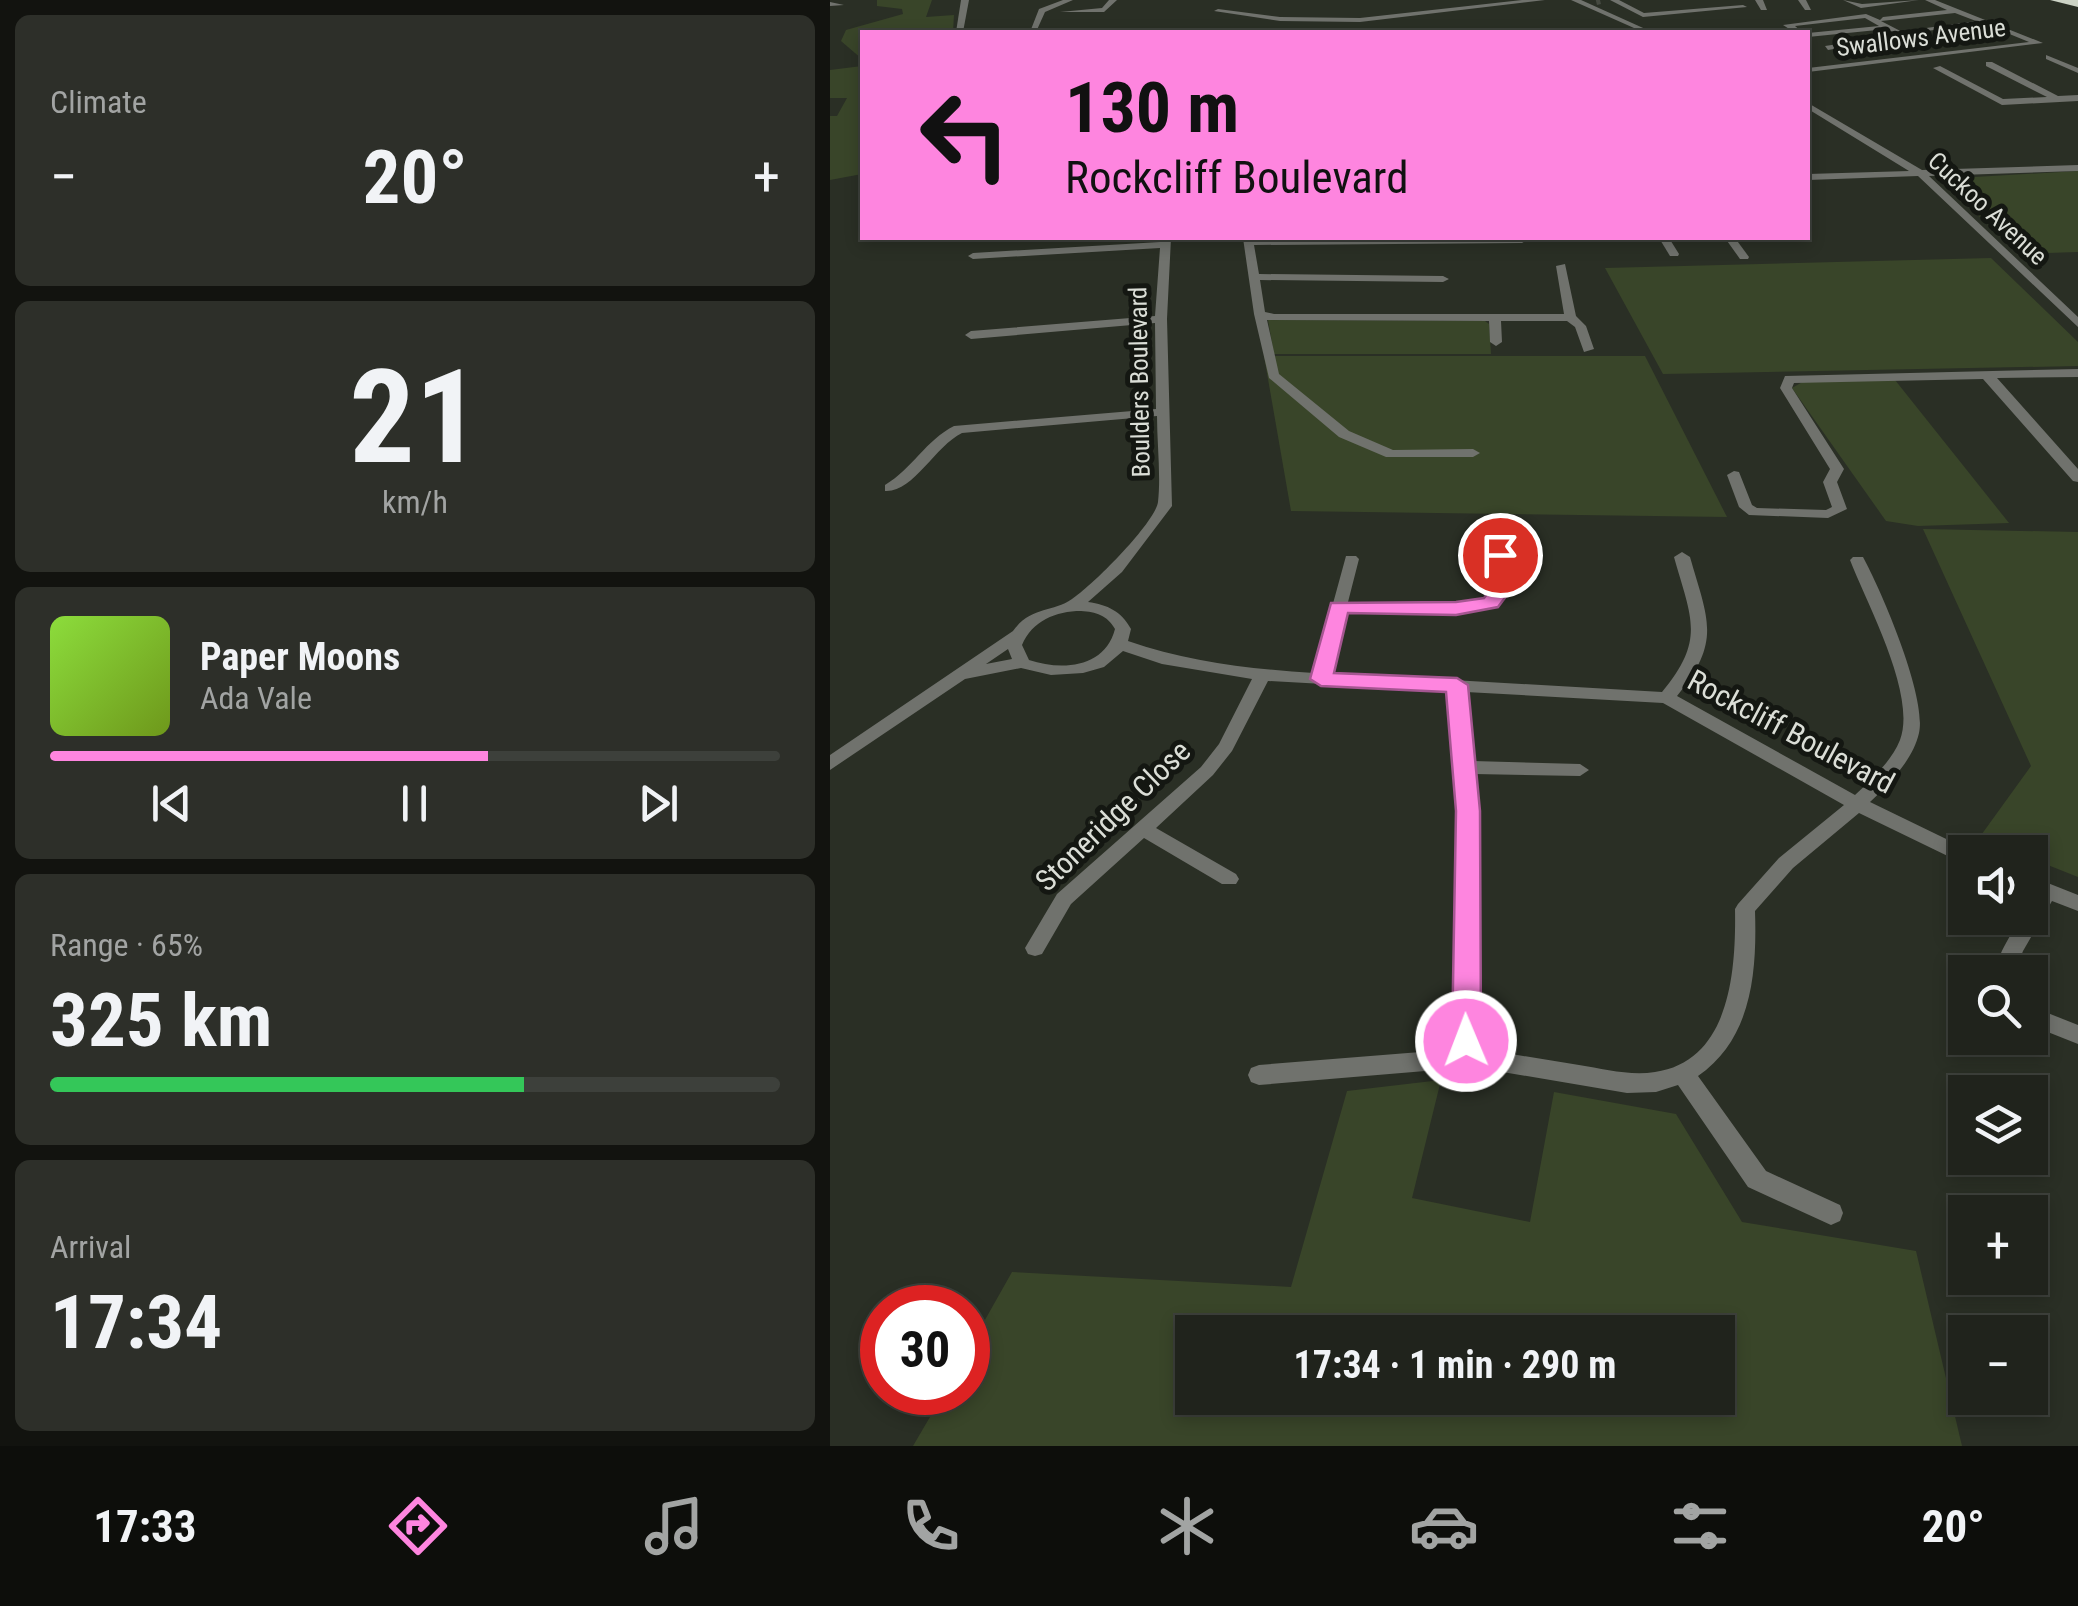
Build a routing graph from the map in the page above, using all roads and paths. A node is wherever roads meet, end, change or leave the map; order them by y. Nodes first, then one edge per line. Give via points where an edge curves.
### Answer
1 (965, 0) edge
2 (1069, 0) edge
3 (1113, 0) edge
4 (1541, 0) edge
5 (1596, 0) edge
6 (1614, 0) edge
7 (1802, 0) edge
8 (1846, 0) edge
9 (1915, 0) edge
10 (1929, 0) edge
11 (2056, 0) edge
12 (1578, 1) edge
13 (2078, 3) edge
14 (1743, 6) dead end
15 (1808, 8) dead end
16 (1959, 10) junction
17 (1218, 11) dead end
18 (1064, 12) dead end
19 (1993, 22) junction
20 (1886, 23) junction
21 (959, 30) edge
22 (1036, 30) edge
23 (1642, 30) edge
24 (1796, 30) edge
25 (1910, 31) dead end
26 (2020, 34) junction
27 (1810, 36) edge
28 (1810, 37) edge
29 (1934, 44) dead end
30 (1828, 48) junction
31 (2048, 57) dead end
32 (1860, 64) junction
33 (1989, 64) dead end
34 (1937, 68) dead end
35 (1810, 70) edge
36 (2078, 71) edge
37 (2078, 98) edge
38 (2058, 100) junction
39 (1810, 107) edge
40 (2078, 168) edge
41 (1920, 173) junction
42 (1810, 177) edge
43 (1248, 240) edge
44 (1665, 240) edge
45 (1731, 240) edge
46 (1165, 241) edge
47 (1674, 254) dead end
48 (973, 256) dead end
49 (1744, 257) dead end
50 (1562, 266) dead end
51 (1254, 277) junction
52 (1443, 279) dead end
53 (1260, 314) junction
54 (1570, 317) junction
55 (1495, 318) junction
56 (1161, 319) junction
57 (2078, 322) edge
58 (971, 334) dead end
59 (1496, 342) dead end
60 (1588, 349) dead end
61 (2078, 372) edge
62 (1986, 374) junction
63 (1163, 412) junction
64 (1473, 453) dead end
65 (1734, 475) dead end
66 (2078, 478) edge
67 (890, 488) dead end
68 (1500, 555) dead end
69 (1682, 557) dead end
70 (1351, 559) dead end
71 (1858, 560) dead end
72 (1117, 569) junction
73 (1074, 606) junction
74 (1339, 607) junction
75 (1107, 611) junction
76 (1017, 636) junction
77 (1120, 644) junction
78 (1162, 659) junction
79 (1102, 660) junction
80 (1022, 663) junction
81 (952, 676) junction
82 (1262, 676) junction
83 (1321, 679) junction
84 (1457, 685) junction
85 (1666, 698) junction
86 (830, 764) edge
87 (1465, 768) junction
88 (1580, 770) dead end
89 (1859, 805) junction
90 (1142, 829) junction
91 (1948, 848) edge
92 (1229, 879) dead end
93 (2048, 891) edge
94 (2078, 903) edge
95 (1035, 948) dead end
96 (2048, 1022) edge
97 (2078, 1035) edge
98 (1474, 1056) junction
99 (1683, 1074) junction
100 (1259, 1075) dead end
101 (1832, 1213) dead end

1 - 21 street
2 - 22 street via 1042,11
3 - 18 street via 1104,10
4 - 17 street via 1360,20
5 - 12 street
6 - 14 street via 1643,16
7 - 15 street
8 - 9 street via 1858,6
10 - 16 street, Swallows Avenue
11 - 13 highway
12 - 23 street
16 - 19 street, Swallows Avenue
16 - 20 street
19 - 25 street
19 - 26 street, Swallows Avenue
20 - 24 street via 1862,16 1788,25
20 - 27 street
20 - 30 street via 1905,38
26 - 29 street
26 - 32 street, Swallows Avenue via 2039,43
28 - 30 street
30 - 32 street
31 - 36 street
32 - 35 street, Swallows Avenue
33 - 38 street
34 - 38 street via 1996,100
37 - 38 street
39 - 41 street, Cuckoo Avenue
40 - 41 street
41 - 42 street
41 - 57 street, Cuckoo Avenue
43 - 51 street
44 - 47 street
45 - 49 street
46 - 48 street
46 - 56 street, Boulders Boulevard
50 - 54 street
51 - 52 street
51 - 53 street
53 - 55 street
53 - 64 street via 1278,382 1344,434 1391,454
54 - 55 street
54 - 60 street
55 - 59 street
56 - 58 street
56 - 63 street, Boulders Boulevard
61 - 62 street
62 - 65 street via 1789,379 1786,388 1838,469 1830,475 1840,505 1835,512 1754,512
62 - 66 street
63 - 67 street via 959,429 936,440 918,470
63 - 72 street, Boulders Boulevard via 1164,506
68 - 74 street via 1503,587 1491,603
69 - 85 street via 1702,644 1692,670
70 - 74 street
71 - 89 street via 1913,712 1906,743
72 - 73 street, Boulders Boulevard
72 - 75 street, Boulders Boulevard
73 - 75 street
73 - 76 street via 1034,618
74 - 83 street
75 - 77 street via 1120,622
76 - 80 street
76 - 81 street
77 - 78 street, Rockcliff Boulevard
77 - 79 street
78 - 79 street, Rockcliff Boulevard
78 - 82 street, Rockcliff Boulevard
79 - 80 street, Rockcliff Boulevard via 1061,672
80 - 81 street, Rockcliff Boulevard
81 - 86 street
82 - 83 street, Rockcliff Boulevard
82 - 90 street, Stoneridge Close via 1226,747
83 - 84 street, Rockcliff Boulevard
84 - 85 street, Rockcliff Boulevard
84 - 87 street
85 - 89 street, Rockcliff Boulevard
87 - 88 street
87 - 98 street via 1466,1041
89 - 91 street, Rockcliff Boulevard
89 - 99 street via 1768,879 1745,910 1737,1005 1708,1056
90 - 92 street
90 - 95 street, Stoneridge Close via 1064,899
93 - 94 street
96 - 97 street
98 - 99 street via 1627,1083
98 - 100 street
99 - 101 street via 1757,1179

